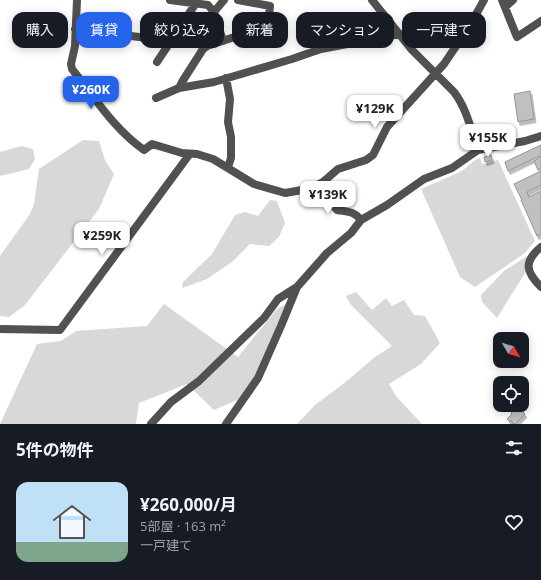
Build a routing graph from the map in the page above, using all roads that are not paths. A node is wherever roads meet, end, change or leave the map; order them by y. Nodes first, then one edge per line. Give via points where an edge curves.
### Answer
1 (77, 0) edge
2 (170, 0) edge
3 (224, 0) edge
4 (238, 0) edge
5 (372, 0) edge
6 (484, 0) edge
7 (513, 0) edge
8 (196, 3) junction
9 (504, 3) edge
10 (77, 12) edge
11 (190, 12) edge
12 (214, 12) joint
13 (541, 21) edge
14 (76, 29) edge
15 (400, 34) junction
16 (224, 41) edge
17 (166, 48) edge
18 (204, 48) edge
19 (157, 62) dead end
20 (435, 73) junction
21 (226, 78) junction
22 (180, 88) junction
23 (156, 98) dead end
24 (541, 136) edge
25 (478, 150) junction
26 (189, 155) junction
27 (228, 167) junction
28 (317, 185) junction
29 (361, 220) junction
30 (541, 247) edge
31 (297, 287) junction
32 (541, 287) edge
33 (0, 329) edge
34 (151, 424) edge
35 (226, 424) edge

1 - 10 street
2 - 8 street
3 - 12 street
4 - 16 street via 270,6 268,26
5 - 15 street
6 - 20 street via 469,27
7 - 9 street
8 - 11 street
8 - 12 street via 208,5
9 - 13 street via 517,37
14 - 26 street via 72,69 109,118 131,141 144,150 152,144
15 - 20 street
15 - 21 street via 321,49
17 - 19 street
18 - 22 street
20 - 25 street via 460,99
20 - 28 street via 411,102 395,116 373,155 366,160 338,169
21 - 22 street
21 - 27 street via 230,99 228,122 231,158
22 - 23 street
24 - 25 street
25 - 29 street via 452,168 424,179
26 - 27 street via 197,154
26 - 33 street via 60,330
27 - 28 street via 254,184 285,193
28 - 29 street via 337,210 357,214
29 - 31 street
30 - 32 street via 535,252 528,270
31 - 34 street via 278,299 264,318 198,381 171,402
31 - 35 street via 258,378

